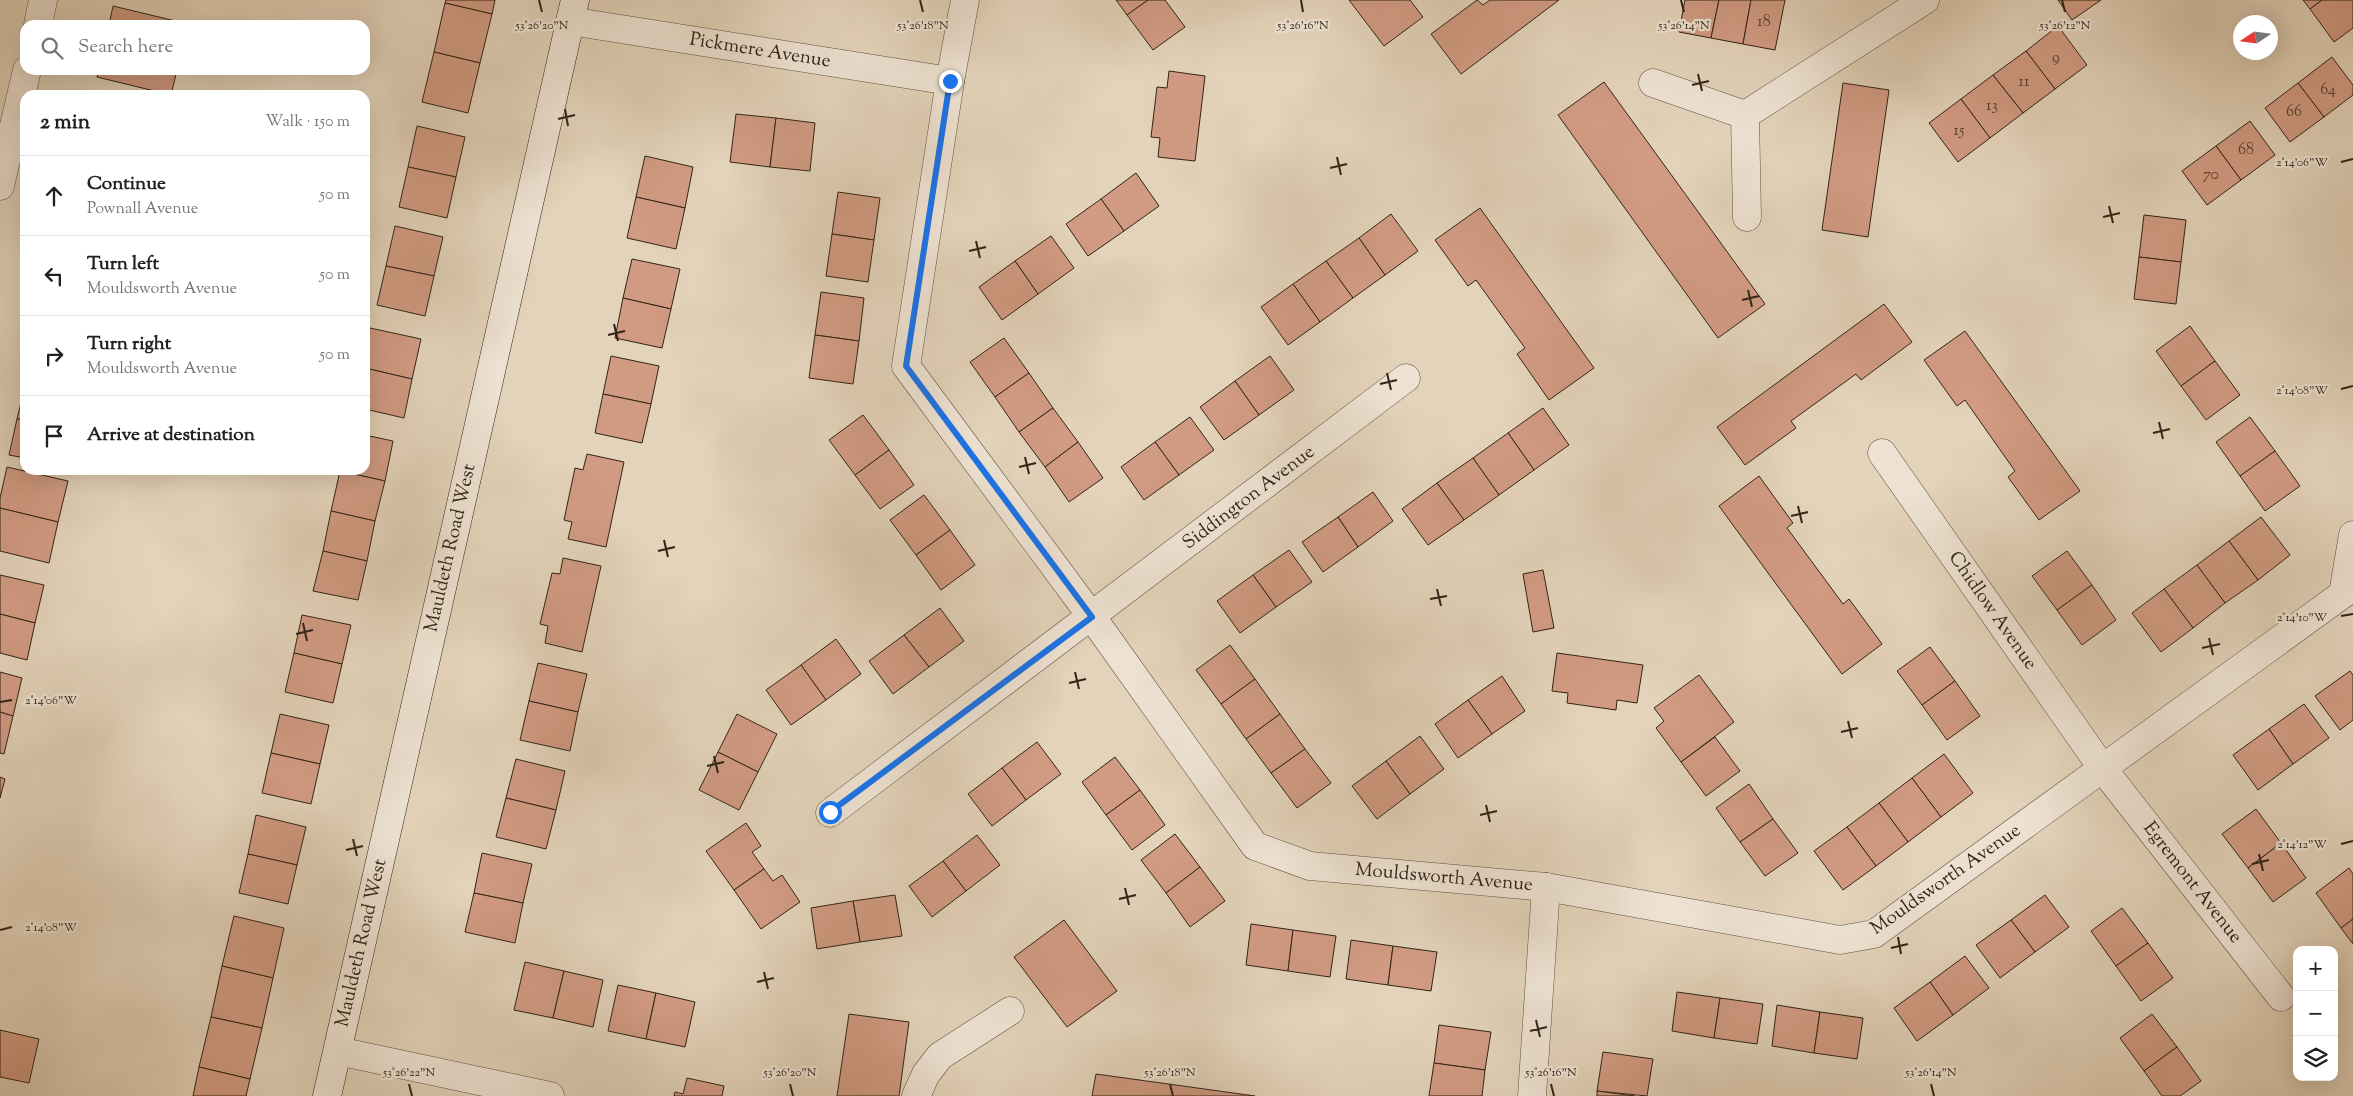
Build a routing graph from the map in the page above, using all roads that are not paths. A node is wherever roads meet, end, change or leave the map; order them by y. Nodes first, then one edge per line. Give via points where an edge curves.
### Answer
1 (43, 0) edge
2 (965, 0) edge
3 (1925, 0) edge
4 (573, 10) edge
5 (39, 20) edge
6 (26, 75) edge
7 (950, 81) junction
8 (1652, 83) dead end
9 (22, 90) edge
10 (20, 100) edge
11 (1745, 115) junction
12 (0, 186) edge
13 (1747, 217) dead end
14 (1406, 378) dead end
15 (1882, 453) dead end
16 (2353, 535) edge
17 (1092, 617) junction
18 (2103, 769) junction
19 (830, 812) dead end
20 (1546, 888) junction
21 (2282, 997) dead end
22 (1010, 1011) dead end
23 (338, 1052) junction
24 (327, 1096) edge
25 (550, 1096) edge
26 (916, 1096) edge
27 (1532, 1096) edge

1 - 5 street
2 - 7 street, Mouldsworth Avenue
3 - 11 street
4 - 7 street, Pickmere Avenue
4 - 23 street, Mauldeth Road West
6 - 9 street
7 - 17 street, Mouldsworth Avenue via 906,366
8 - 11 street
10 - 12 street
11 - 13 street
14 - 17 street, Siddington Avenue
15 - 18 street, Chidlow Avenue
16 - 18 street, Mouldsworth Avenue via 2343,594
17 - 19 street, Siddington Avenue
17 - 20 street, Mouldsworth Avenue via 1255,846 1310,866
18 - 20 street, Mouldsworth Avenue via 1874,934 1840,940
18 - 21 street, Egremont Avenue
20 - 27 street
22 - 26 street via 940,1056 926,1074
23 - 24 street, Mauldeth Road West
23 - 25 street

